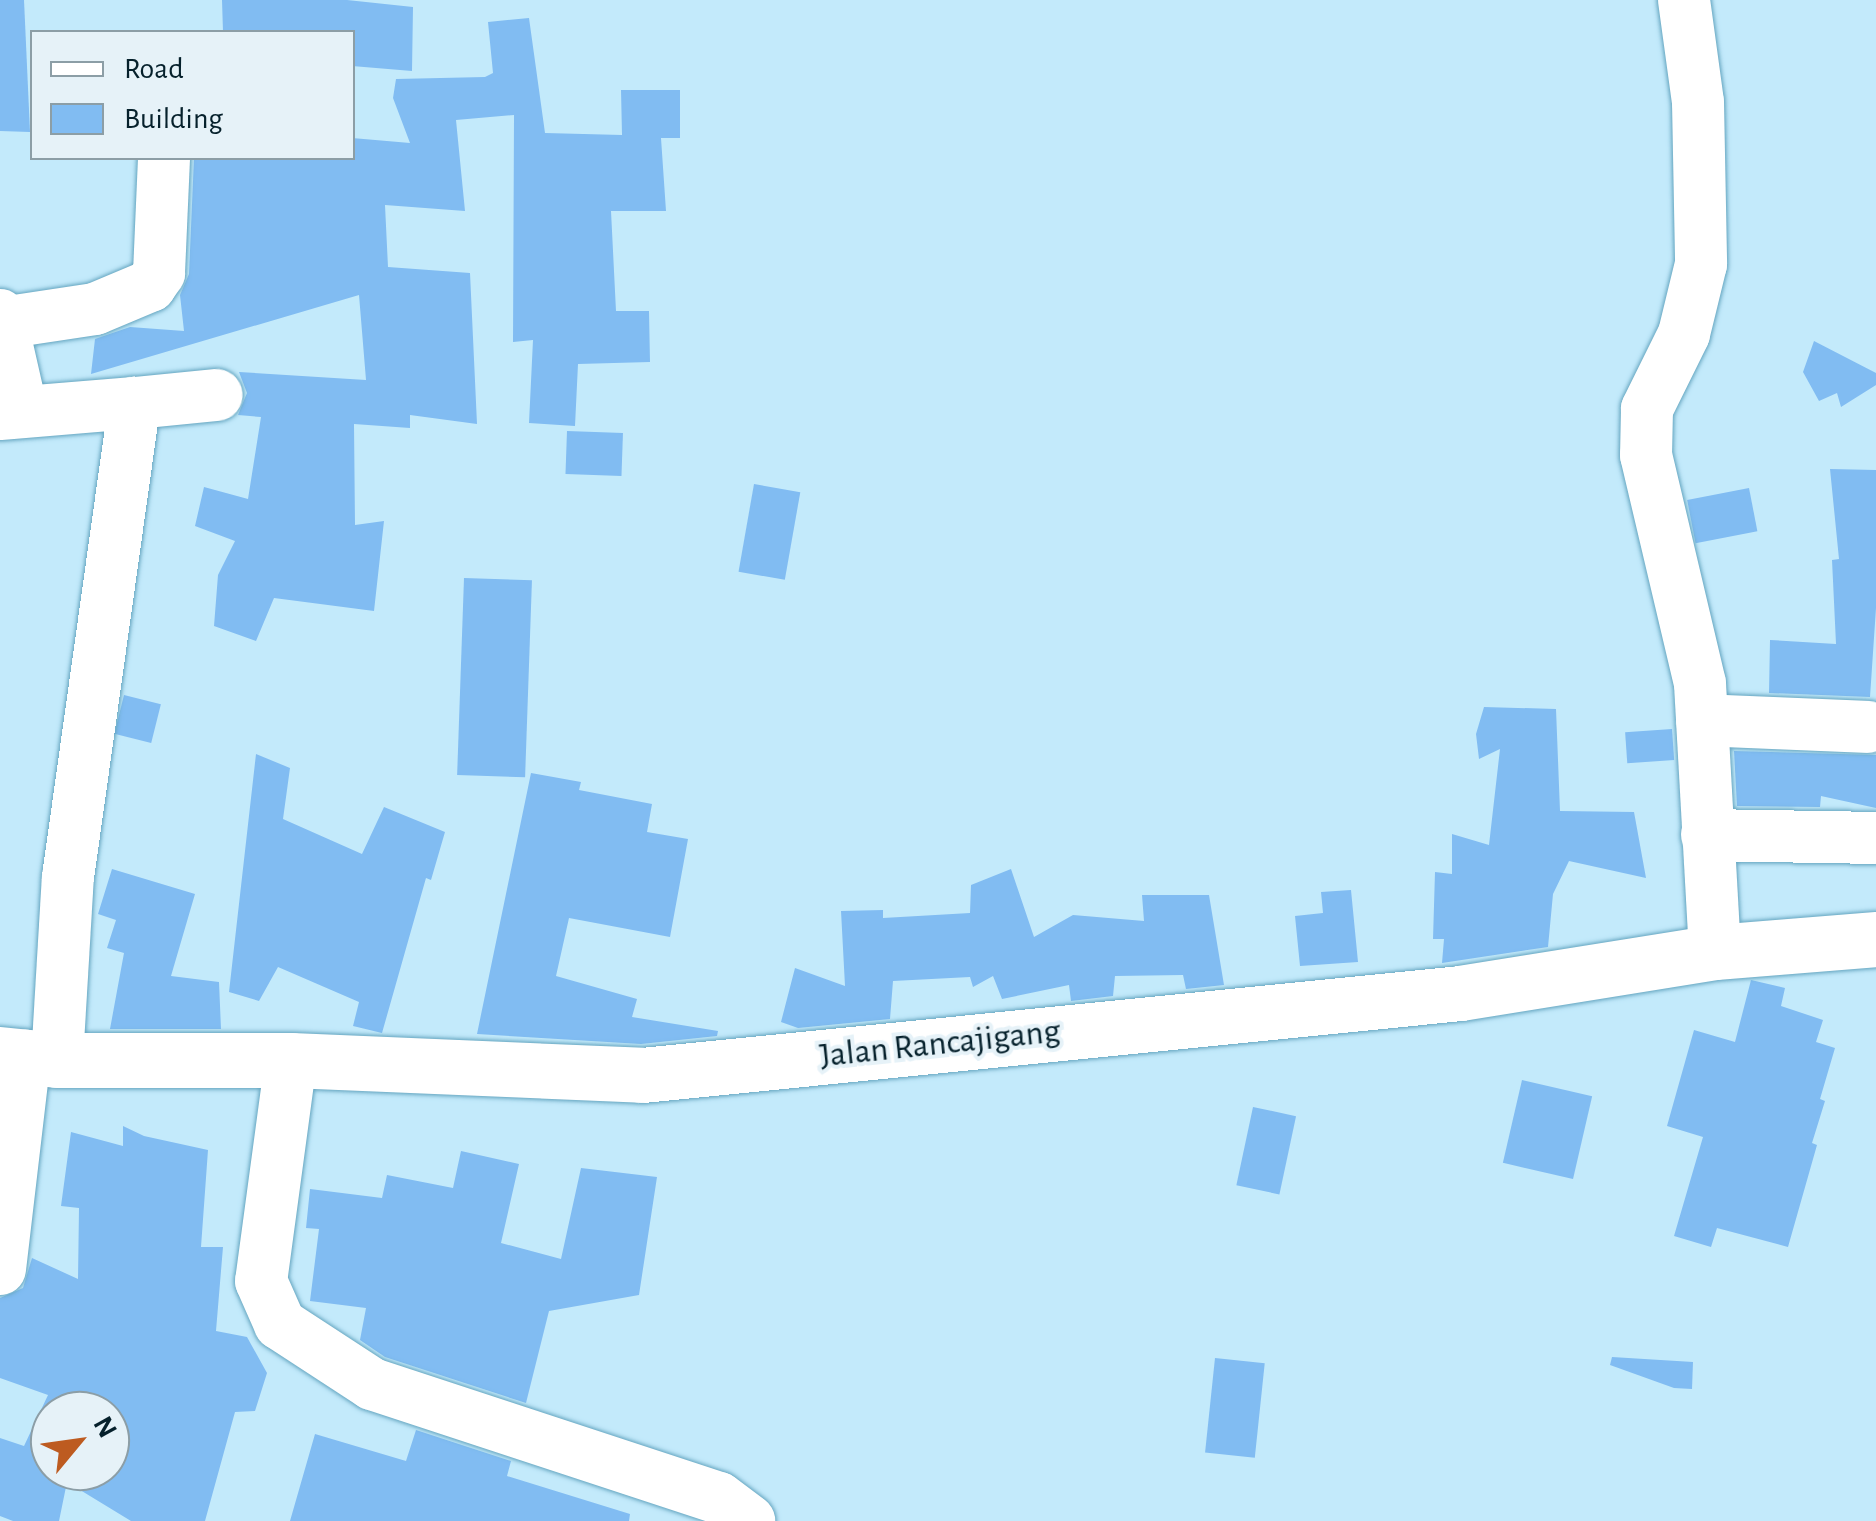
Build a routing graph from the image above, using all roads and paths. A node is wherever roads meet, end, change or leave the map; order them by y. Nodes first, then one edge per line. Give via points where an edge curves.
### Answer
1 (1684, 0) edge
2 (164, 160) edge
3 (1, 319) edge
4 (217, 395) dead end
5 (135, 403) junction
6 (11, 413) edge
7 (1702, 720) junction
8 (1868, 727) dead end
9 (1707, 835) junction
10 (1876, 838) edge
11 (1876, 938) edge
12 (1715, 952) junction
13 (27, 1056) edge
14 (291, 1060) junction
15 (0, 1269) edge
16 (749, 1521) edge

1 - 7 street via 1698,102 1701,264 1684,334 1648,408 1646,455 1700,684
2 - 3 street via 159,273 150,286 95,309
3 - 6 street
4 - 5 street
5 - 6 street
5 - 13 street via 68,877
7 - 8 street
7 - 9 street
9 - 10 street
9 - 12 street
11 - 12 main road, Jalan Rancajigang
12 - 14 main road, Jalan Rancajigang via 1460,992 723,1070 642,1075
13 - 14 main road, Jalan Rancajigang
13 - 15 street
14 - 16 street via 261,1281 280,1324 372,1384 718,1498

